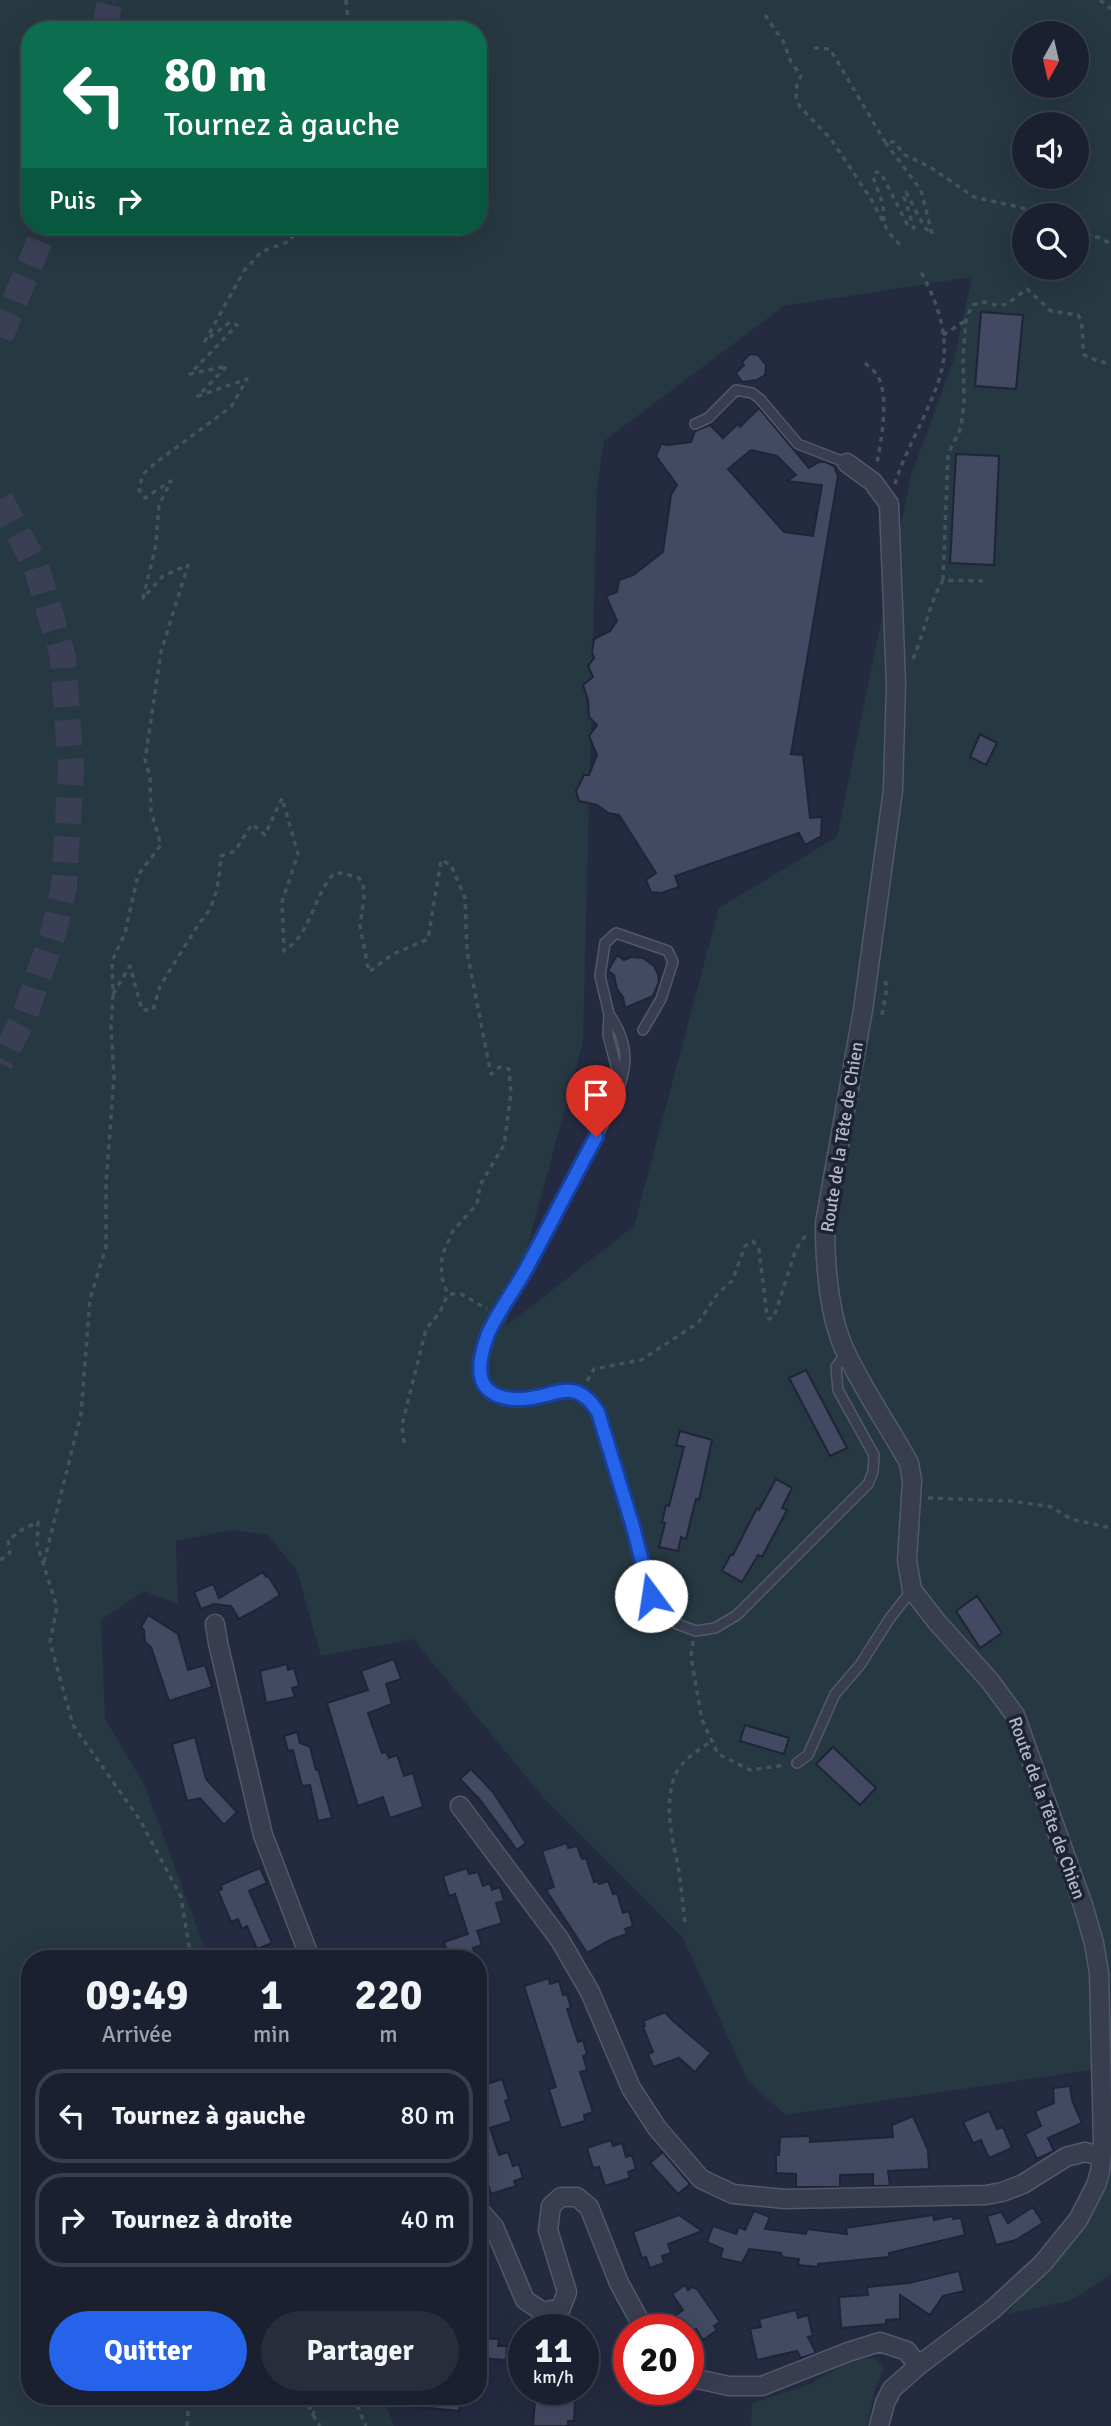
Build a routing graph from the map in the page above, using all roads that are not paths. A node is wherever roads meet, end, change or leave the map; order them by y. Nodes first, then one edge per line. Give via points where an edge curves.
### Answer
1 (695, 424) dead end
2 (847, 463) joint
3 (643, 1030) dead end
4 (846, 1354) junction
5 (912, 1590) junction
6 (215, 1624) dead end
7 (797, 1763) road end
8 (460, 1806) dead end
9 (307, 1950) edge
10 (1101, 2156) junction
11 (487, 2219) edge
12 (636, 2314) edge
13 (918, 2366) junction
14 (704, 2381) edge
15 (879, 2426) edge

1 - 2 lane via 708,418 736,390 752,393 798,444
2 - 4 street, Route de la Tête de Chien via 873,482 889,504 896,684 893,790 863,1010 825,1223 831,1297
3 - 4 lane via 673,962 668,951 616,933 605,943 600,976 625,1057 621,1083 538,1246 495,1319 480,1364 482,1381 490,1392 504,1398 580,1392 590,1399 598,1412 651,1596 677,1624 696,1631 715,1628 737,1615 867,1484 874,1455 838,1390 836,1367
4 - 5 street, Route de la Tête de Chien via 909,1463 907,1560
5 - 7 lane via 835,1694 808,1755
5 - 10 street, Route de la Tête de Chien via 1015,1715 1083,1905 1099,1973
6 - 9 street via 264,1835
8 - 10 street via 560,1940 590,1992 631,2088 657,2128 701,2179 733,2194 785,2199 986,2195 1023,2184 1066,2157 1085,2151
10 - 13 street, Route de la Tête de Chien via 1096,2185 1078,2220 1043,2263 992,2310
11 - 12 street via 525,2300 543,2312 561,2308 567,2292 548,2230 551,2206 561,2197 577,2197 589,2207
13 - 14 street via 907,2351 880,2342 762,2386
13 - 15 street, Route de la Tête de Chien via 892,2389

